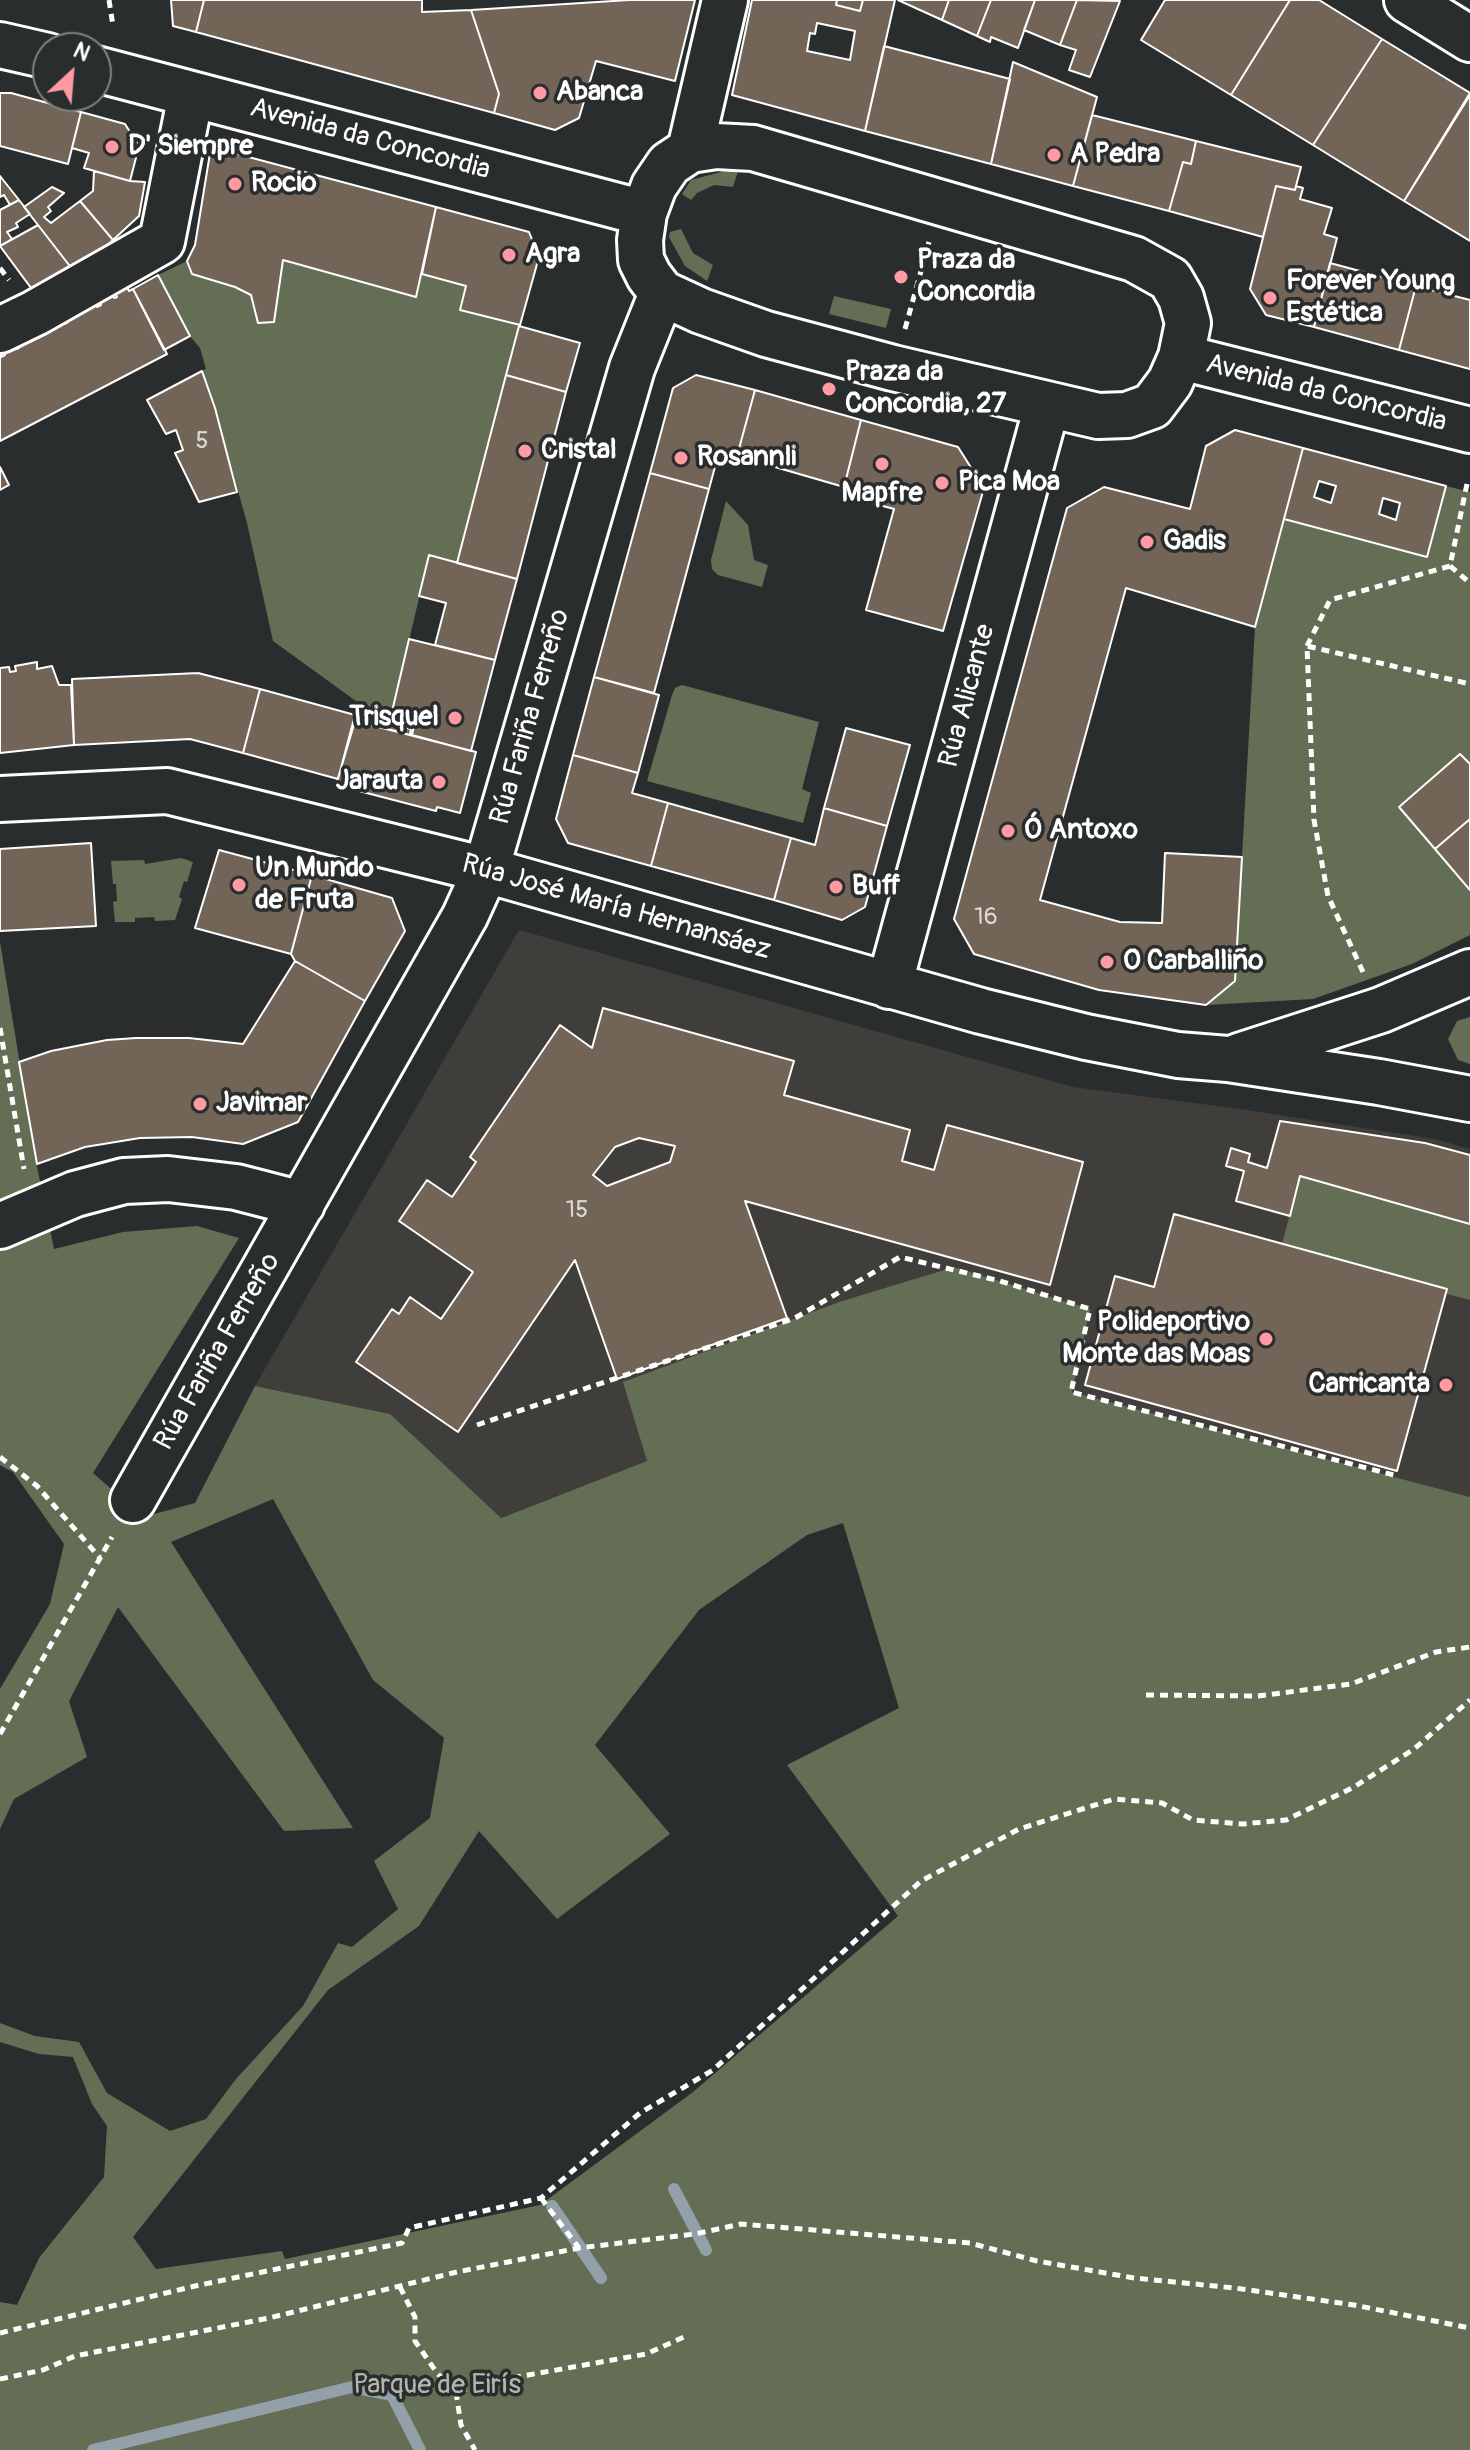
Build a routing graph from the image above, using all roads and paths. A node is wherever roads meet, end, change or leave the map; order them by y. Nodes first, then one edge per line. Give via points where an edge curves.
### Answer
1 (109, 0) edge
2 (725, 0) edge
3 (1407, 0) edge
4 (113, 26) dead end
5 (1470, 39) edge
6 (0, 45) edge
7 (32, 52) edge
8 (112, 73) edge
9 (191, 94) junction
10 (690, 150) junction
11 (941, 202) junction
12 (644, 213) junction
13 (662, 293) junction
14 (0, 330) edge
15 (1181, 357) junction
16 (893, 368) junction
17 (1047, 406) junction
18 (1470, 430) edge
19 (1468, 479) dead end
20 (1450, 566) junction
21 (1470, 583) edge
22 (1307, 646) junction
23 (1470, 684) edge
24 (0, 799) edge
25 (486, 870) junction
26 (1470, 972) edge
27 (889, 986) junction
28 (1381, 1010) junction
29 (0, 1028) edge
30 (1228, 1059) junction
31 (1379, 1082) junction
32 (1470, 1099) edge
33 (302, 1204) junction
34 (16, 1219) edge
35 (477, 1425) dead end
36 (0, 1457) edge
37 (1398, 1476) dead end
38 (133, 1500) joint
39 (101, 1558) junction
40 (1470, 1647) edge
41 (1146, 1695) dead end
42 (1470, 1700) edge
43 (0, 1734) edge
44 (541, 2198) junction
45 (579, 2248) junction
46 (400, 2287) junction
47 (1470, 2328) edge
48 (0, 2333) edge
49 (684, 2337) dead end
50 (0, 2379) edge
51 (456, 2392) junction
52 (475, 2450) edge

1 - 4 path
2 - 10 street
3 - 5 street
6 - 7 street
8 - 9 street, Avenida da Concordia
9 - 12 street, Avenida da Concordia
9 - 14 street via 162,241
10 - 11 street via 753,148
10 - 12 street via 669,164
11 - 15 street via 1134,259 1170,279 1188,323
11 - 16 path
12 - 13 street via 641,260
13 - 16 street via 766,334
13 - 25 street, Rúa Fariña Ferreño via 632,368
15 - 17 street via 1152,406 1127,415 1098,416
15 - 18 street, Avenida da Concordia
16 - 17 street
17 - 27 street, Rúa Alicante
19 - 20 path
20 - 21 path
20 - 22 path via 1330,600
22 - 23 path
22 - 28 path via 1314,820 1328,896
24 - 25 street, Rúa José María Hernansáez via 167,791
25 - 27 street, Rúa José María Hernansáez
25 - 33 street, Rúa Fariña Ferreño
26 - 28 street, Rúa José María Hernansáez
27 - 30 street, Rúa José María Hernansáez via 1086,1037
28 - 30 street, Rúa José María Hernansáez
28 - 31 street via 1372,1057
29 - 34 path
30 - 31 street, Rúa José María Hernansáez
31 - 32 street, Rúa José María Hernansáez
33 - 34 street via 236,1187 168,1179 124,1181 75,1194
33 - 38 street, Rúa Fariña Ferreño
35 - 37 path via 795,1318 900,1257 1090,1309 1071,1392
36 - 39 path via 37,1486
38 - 39 path
39 - 43 path
40 - 41 path via 1436,1652 1351,1684 1258,1696
42 - 44 path via 1414,1749 1354,1787 1286,1820 1193,1820 1162,1803 1114,1799 1019,1829 921,1881 713,2070 640,2113
44 - 45 path
44 - 48 path via 409,2228 402,2243
45 - 46 path
45 - 47 path via 741,2224 829,2230 970,2243 1134,2278 1354,2305
46 - 50 path via 75,2356 43,2370
46 - 51 path via 415,2317 415,2341
49 - 51 path via 646,2354
51 - 52 path via 461,2425

